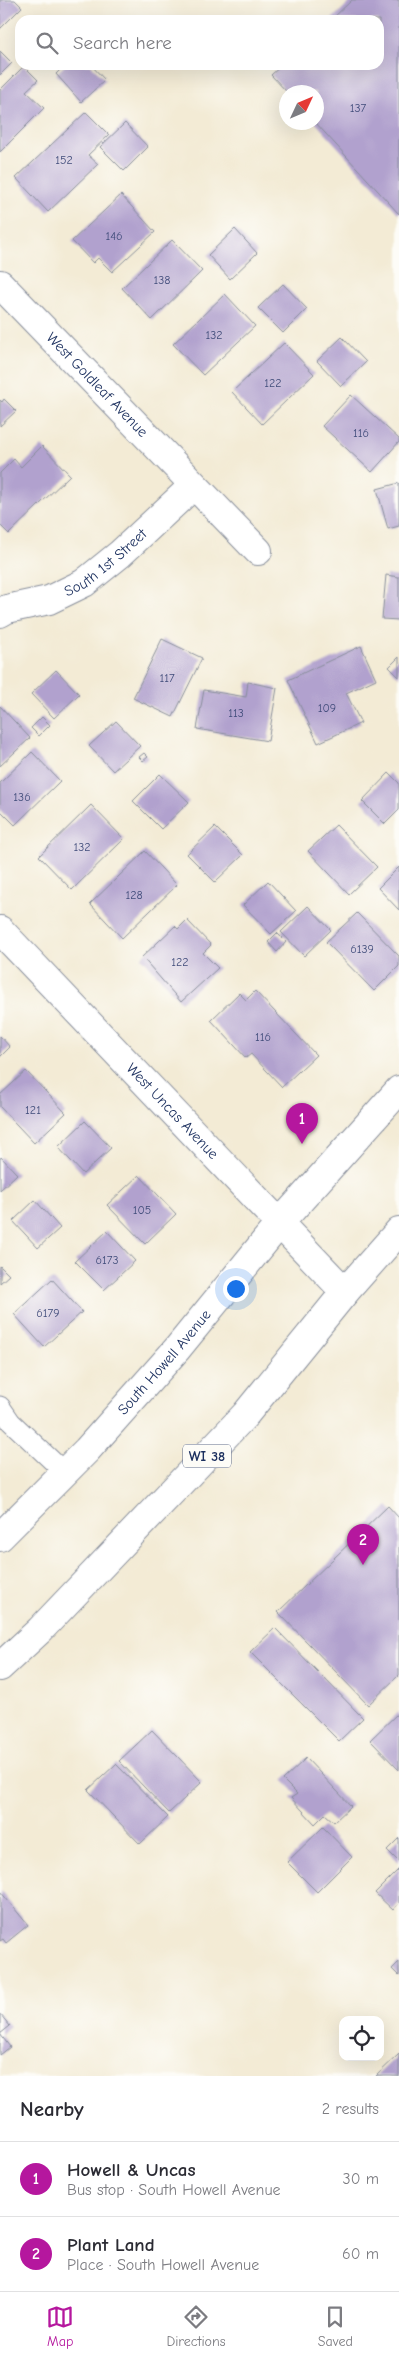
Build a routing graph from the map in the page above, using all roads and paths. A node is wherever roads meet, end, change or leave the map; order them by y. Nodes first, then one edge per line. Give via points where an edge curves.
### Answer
1 (0, 284) edge
2 (193, 486) junction
3 (258, 551) dead end
4 (0, 614) edge
5 (0, 930) edge
6 (399, 1090) edge
7 (279, 1224) junction
8 (399, 1231) edge
9 (345, 1292) junction
10 (0, 1406) edge
11 (64, 1472) junction
12 (0, 1537) edge
13 (0, 1667) edge

1 - 2 main road, West Goldleaf Avenue
2 - 3 main road, West Goldleaf Avenue
2 - 4 main road, South 1st Street via 84,583 49,600 7,609
5 - 7 main road, West Uncas Avenue
6 - 7 main road, South Howell Avenue
7 - 9 main road, West Uncas Avenue
7 - 11 main road, South Howell Avenue via 177,1349
8 - 9 main road, WI 38
9 - 13 main road, WI 38 via 245,1415 40,1630
10 - 11 lane via 12,1422
11 - 12 main road, South Howell Avenue

